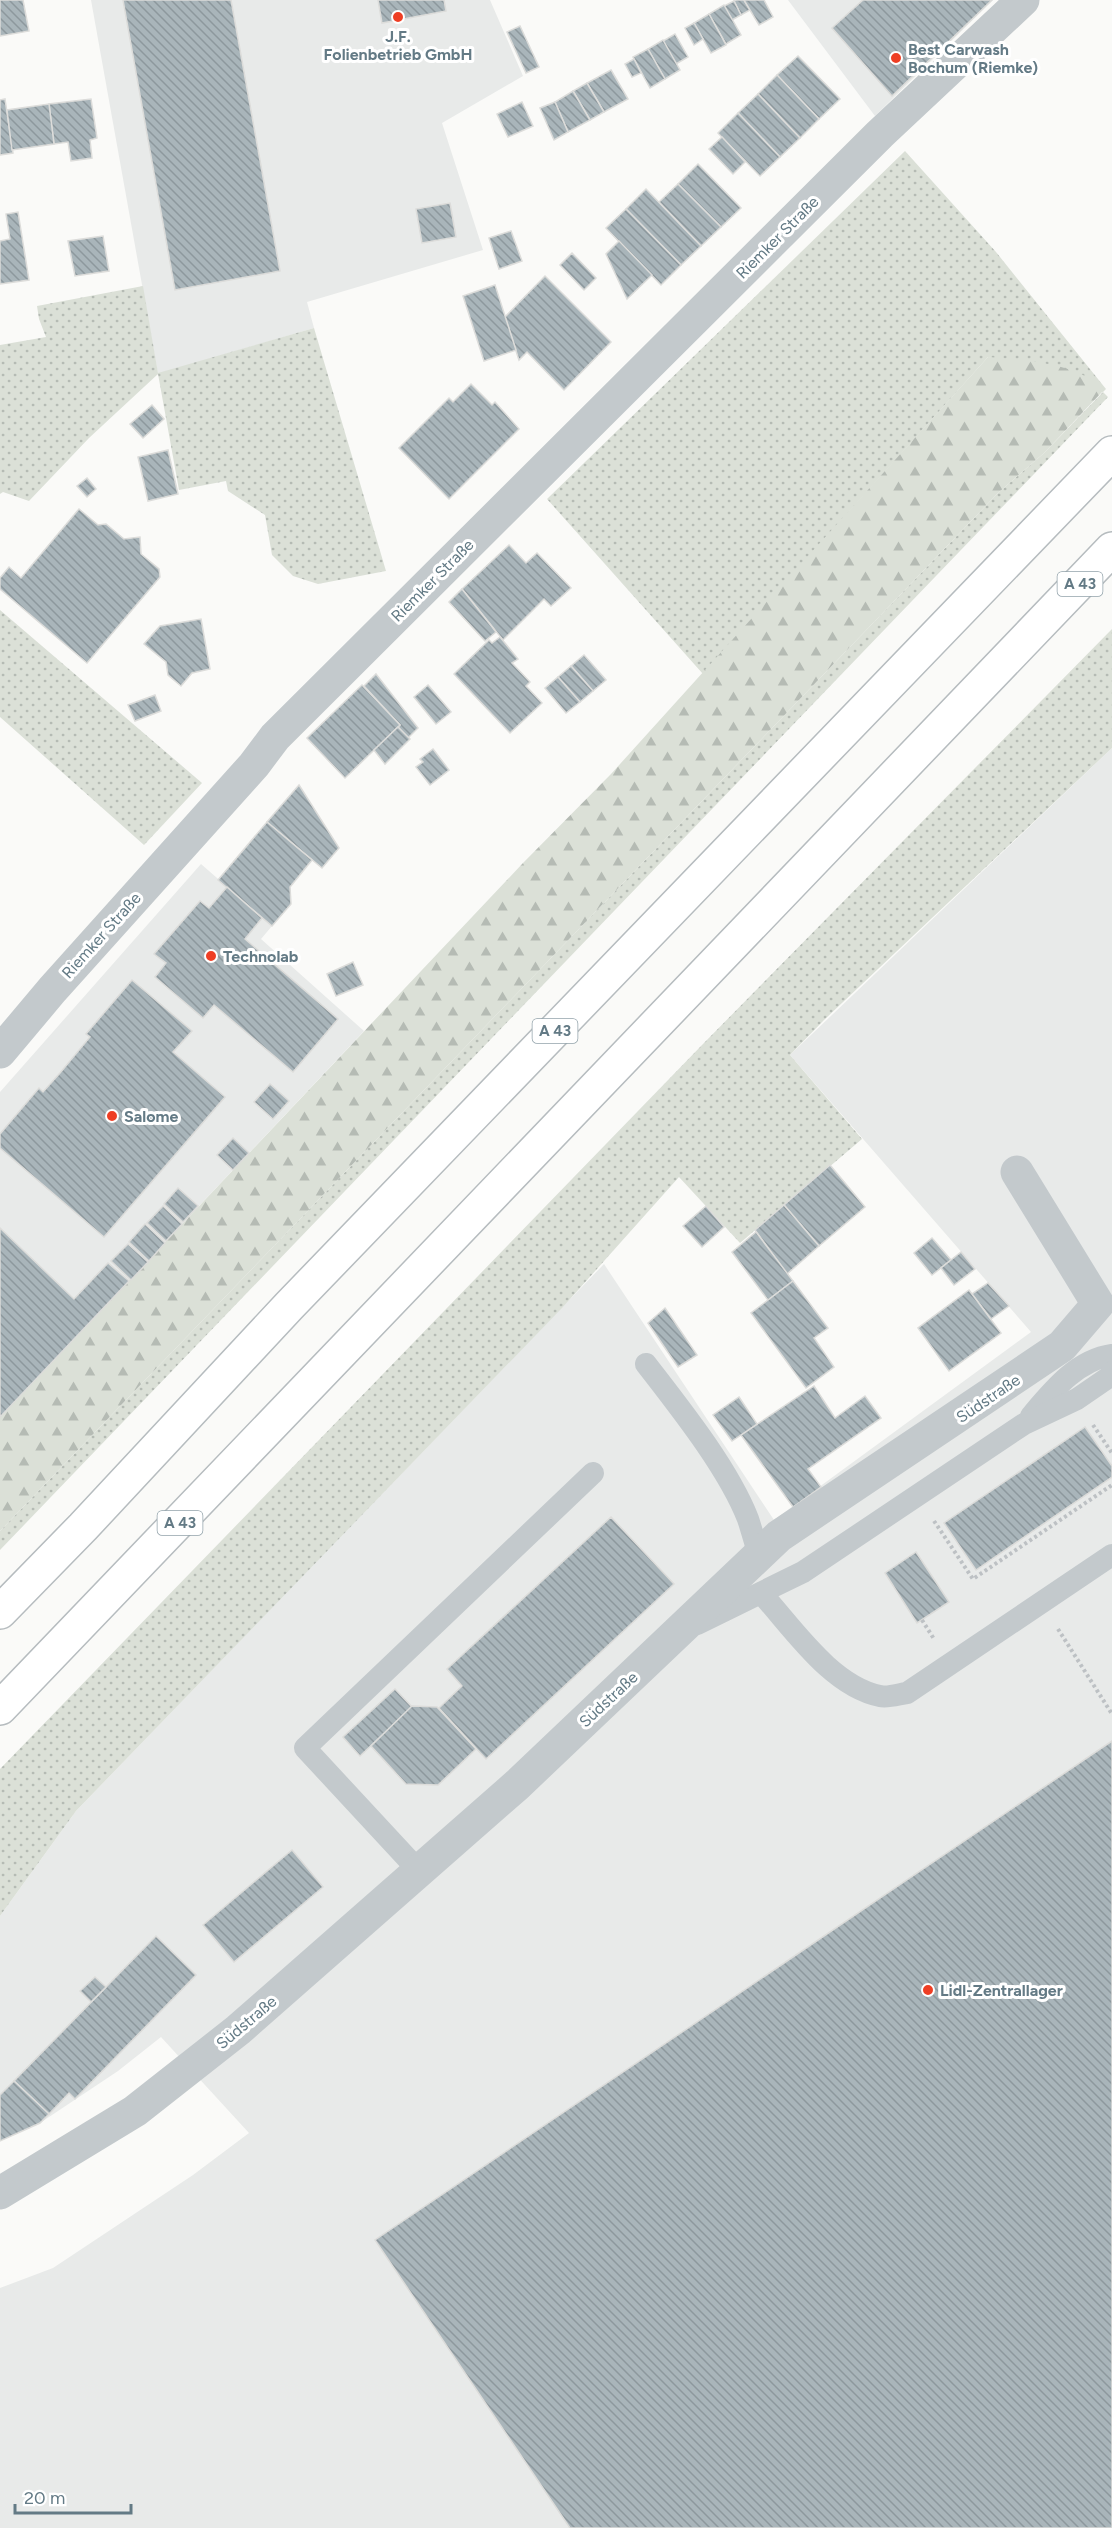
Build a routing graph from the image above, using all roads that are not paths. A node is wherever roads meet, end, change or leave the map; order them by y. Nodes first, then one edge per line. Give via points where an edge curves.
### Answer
1 (1023, 0) edge
2 (1112, 453) edge
3 (1112, 549) edge
4 (1112, 572) edge
5 (1047, 619) junction
6 (0, 1052) edge
7 (1017, 1172) dead end
8 (1112, 1355) edge
9 (646, 1364) dead end
10 (1112, 1372) edge
11 (1024, 1424) junction
12 (593, 1473) dead end
13 (759, 1555) junction
14 (1112, 1555) edge
15 (761, 1593) junction
16 (0, 1612) edge
17 (678, 1633) junction
18 (0, 1708) edge
19 (419, 1871) junction
20 (0, 2193) edge

1 - 6 street, Riemker Straße via 886,128 274,737 254,765
2 - 16 highway, A 43 via 288,1306
3 - 5 highway, A 43
4 - 5 highway
5 - 18 highway, A 43
7 - 13 street, Südstraße via 1098,1304 1062,1346 779,1536
8 - 11 lane via 1096,1358 1060,1382
9 - 13 lane via 731,1486
10 - 11 lane via 1077,1399
11 - 15 lane via 803,1572
12 - 19 lane via 305,1748
13 - 17 street, Südstraße
14 - 15 lane via 908,1693 882,1697 859,1689 831,1669
15 - 17 lane
17 - 19 street, Südstraße
19 - 20 street, Südstraße via 238,2030 135,2111

